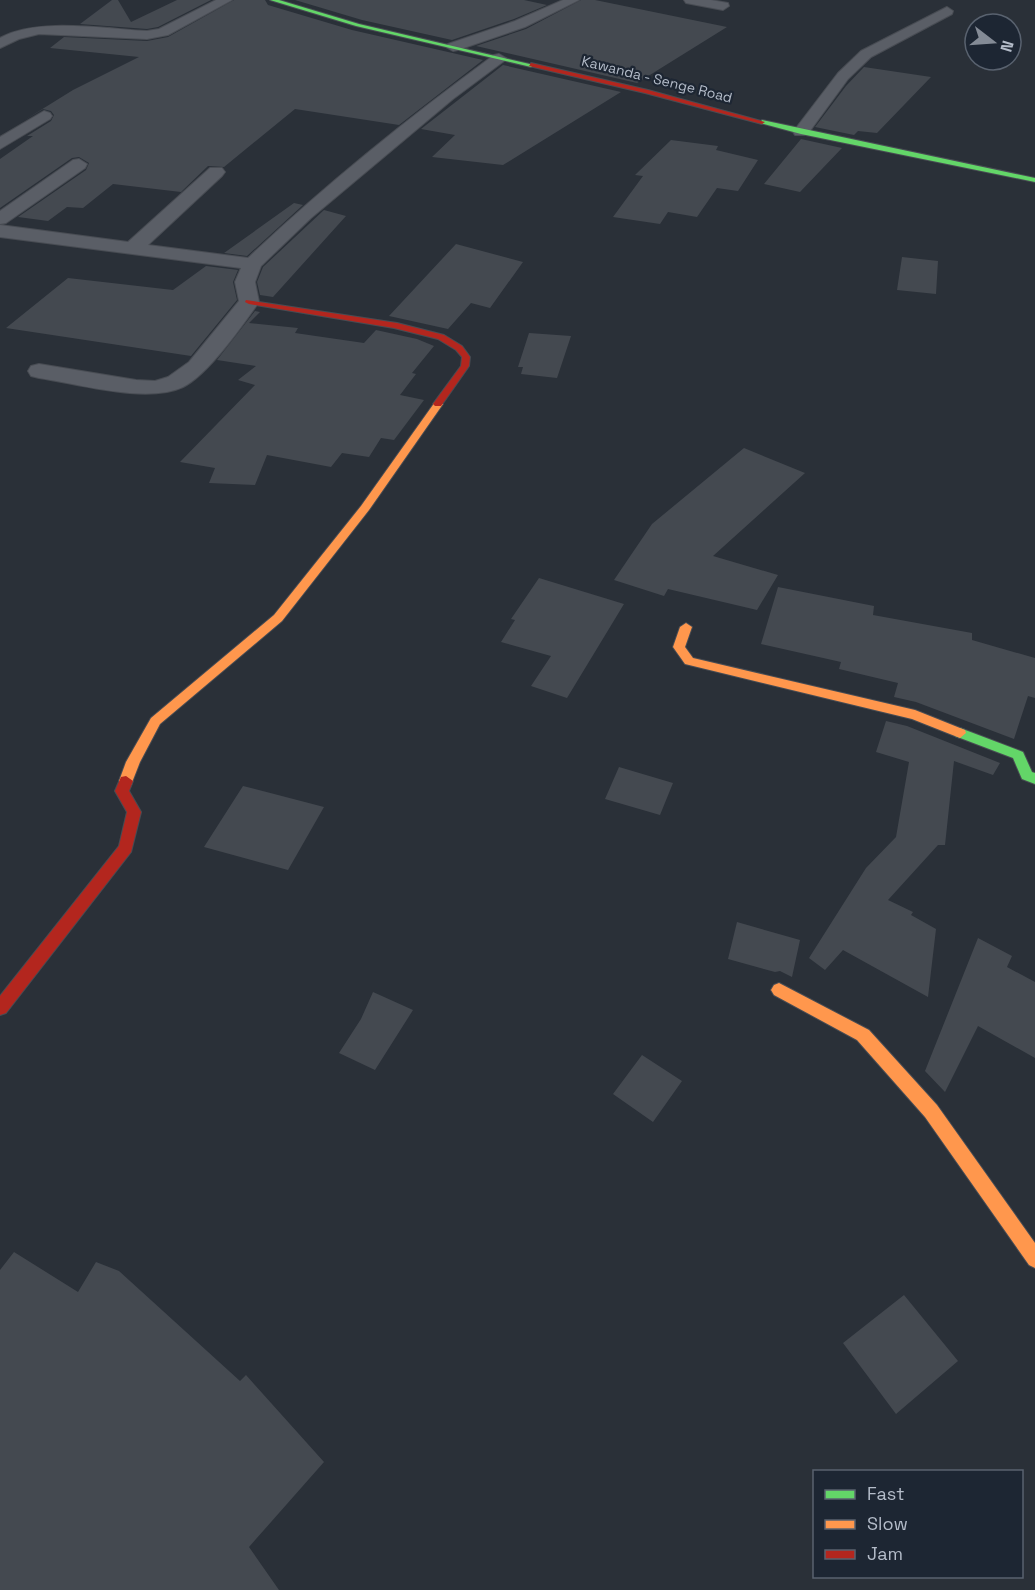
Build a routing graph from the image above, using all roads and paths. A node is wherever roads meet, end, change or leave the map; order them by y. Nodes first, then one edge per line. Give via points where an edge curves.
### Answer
1 (226, 0) edge
2 (273, 0) edge
3 (573, 0) edge
4 (690, 0) edge
5 (723, 6) dead end
6 (947, 11) dead end
7 (0, 44) edge
8 (453, 47) junction
9 (499, 58) junction
10 (44, 116) dead end
11 (801, 132) junction
12 (0, 144) edge
13 (79, 165) dead end
14 (216, 172) dead end
15 (1035, 180) edge
16 (0, 219) edge
17 (0, 231) edge
18 (133, 248) junction
19 (252, 264) junction
20 (249, 302) junction
21 (39, 371) dead end
22 (686, 627) dead end
23 (1035, 779) edge
24 (779, 990) dead end
25 (0, 1008) edge
26 (1035, 1258) edge

1 - 7 street via 163,32 147,35 39,30
2 - 8 street, Kawanda - Senge Road
3 - 8 street via 520,24
4 - 5 street
6 - 11 street via 866,54 843,76
8 - 9 street, Kawanda - Senge Road
9 - 11 street, Kawanda - Senge Road
9 - 19 street via 305,214
10 - 12 street
11 - 15 street, Kawanda - Senge Road
13 - 16 street
14 - 18 street
17 - 18 street
18 - 19 street
19 - 20 street via 245,282
20 - 21 street via 197,367 176,382 156,388 136,387
20 - 25 street via 394,325 441,337 459,348 466,357 465,366 365,508 278,618 155,721 122,791 134,812 126,849
22 - 23 street via 679,647 689,661 915,715 1018,755 1027,775
24 - 26 street via 863,1035 931,1111

